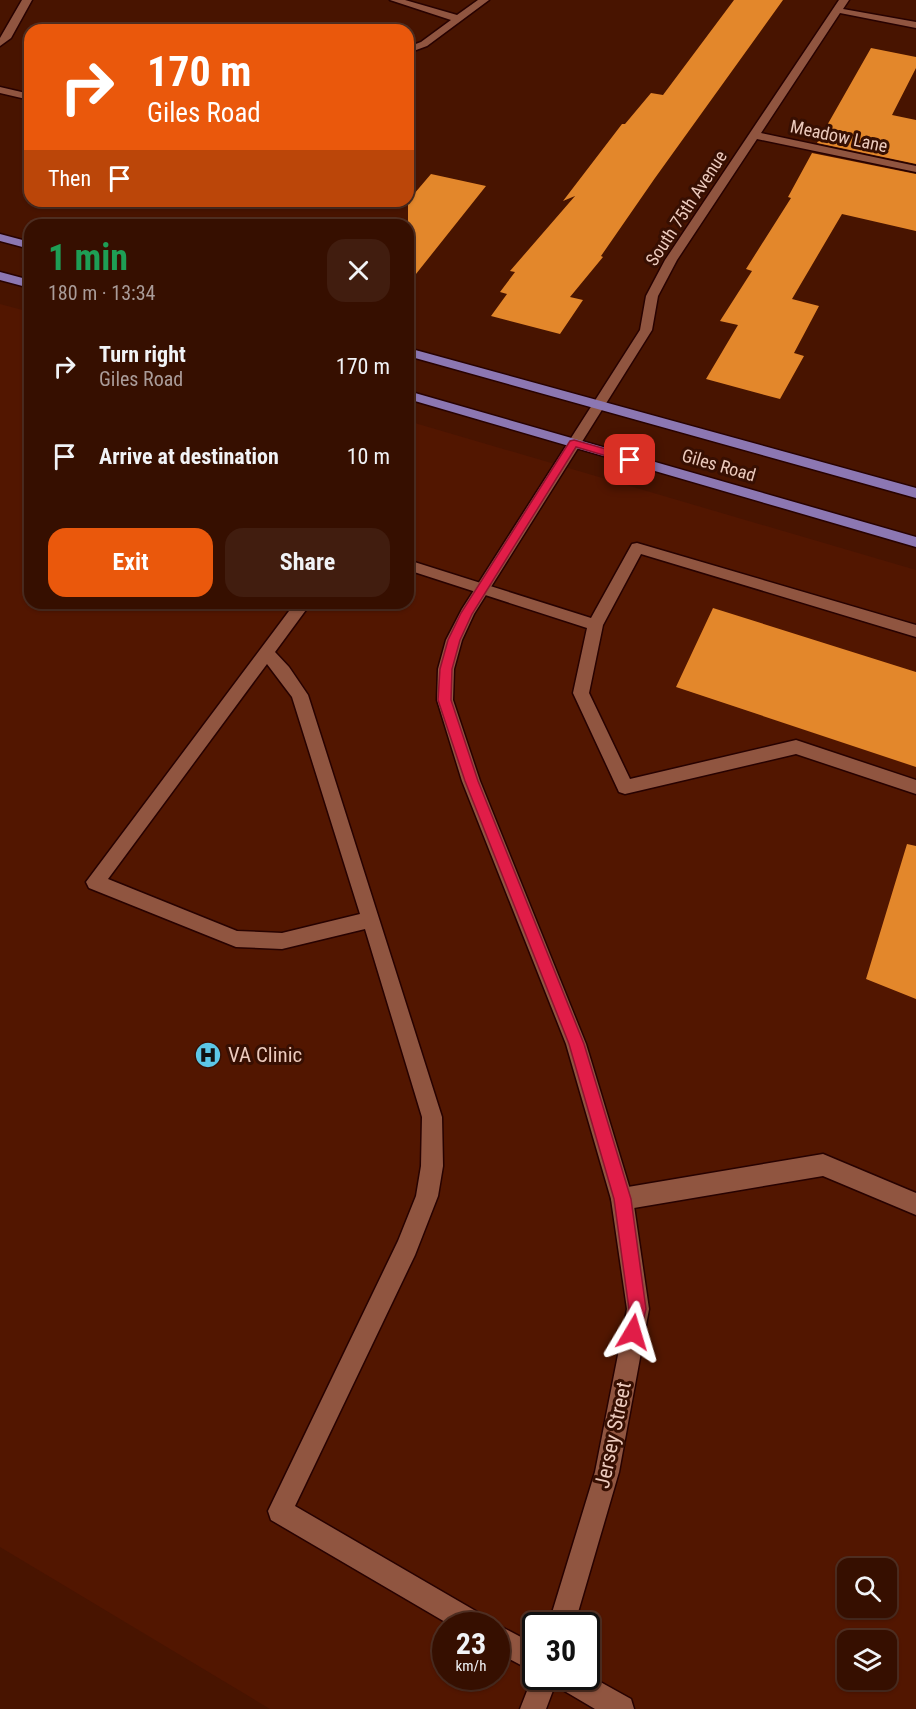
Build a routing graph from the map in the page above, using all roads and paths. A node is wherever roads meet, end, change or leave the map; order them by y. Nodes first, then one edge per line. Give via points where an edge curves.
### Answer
1 (27, 0) edge
2 (395, 0) edge
3 (484, 0) edge
4 (844, 0) edge
5 (836, 10) junction
6 (459, 19) junction
7 (916, 25) edge
8 (0, 43) edge
9 (414, 48) edge
10 (0, 90) edge
11 (24, 96) edge
12 (754, 135) junction
13 (916, 169) edge
14 (0, 237) edge
15 (24, 244) edge
16 (0, 276) edge
17 (24, 282) edge
18 (414, 354) edge
19 (414, 397) edge
20 (598, 405) junction
21 (574, 443) junction
22 (916, 493) edge
23 (916, 542) edge
24 (414, 567) edge
25 (482, 588) junction
26 (299, 609) edge
27 (595, 626) junction
28 (916, 631) edge
29 (266, 653) junction
30 (916, 787) edge
31 (371, 919) junction
32 (622, 1199) junction
33 (916, 1204) edge
34 (453, 1612) edge
35 (565, 1612) edge
36 (540, 1690) edge
37 (588, 1690) edge
38 (533, 1709) edge
39 (621, 1709) edge

1 - 8 street
2 - 6 street
3 - 6 street
4 - 5 street, South 75th Avenue
5 - 7 street
5 - 12 street, South 75th Avenue
6 - 9 street
10 - 11 street
12 - 13 street, Meadow Lane
12 - 20 street, South 75th Avenue via 671,260 652,296 646,330
14 - 15 main road
16 - 17 main road
18 - 20 main road, Giles Road
19 - 21 main road, Giles Road
20 - 21 street, South 75th Avenue
20 - 22 main road, Giles Road
21 - 23 main road, Giles Road
21 - 25 street, Jersey Street
24 - 25 street
25 - 27 street
25 - 32 street, Jersey Street via 454,640 446,669 445,700 471,781 576,1044
26 - 29 street
27 - 28 street via 637,548
27 - 30 street via 581,693 625,787 796,747
29 - 31 street via 300,695
29 - 31 street via 95,882 236,939 282,941
31 - 34 street via 432,1117 432,1166 427,1196 407,1247 280,1511
32 - 33 street via 823,1165
32 - 35 street, Jersey Street via 638,1309 607,1472
36 - 38 street
37 - 39 street

